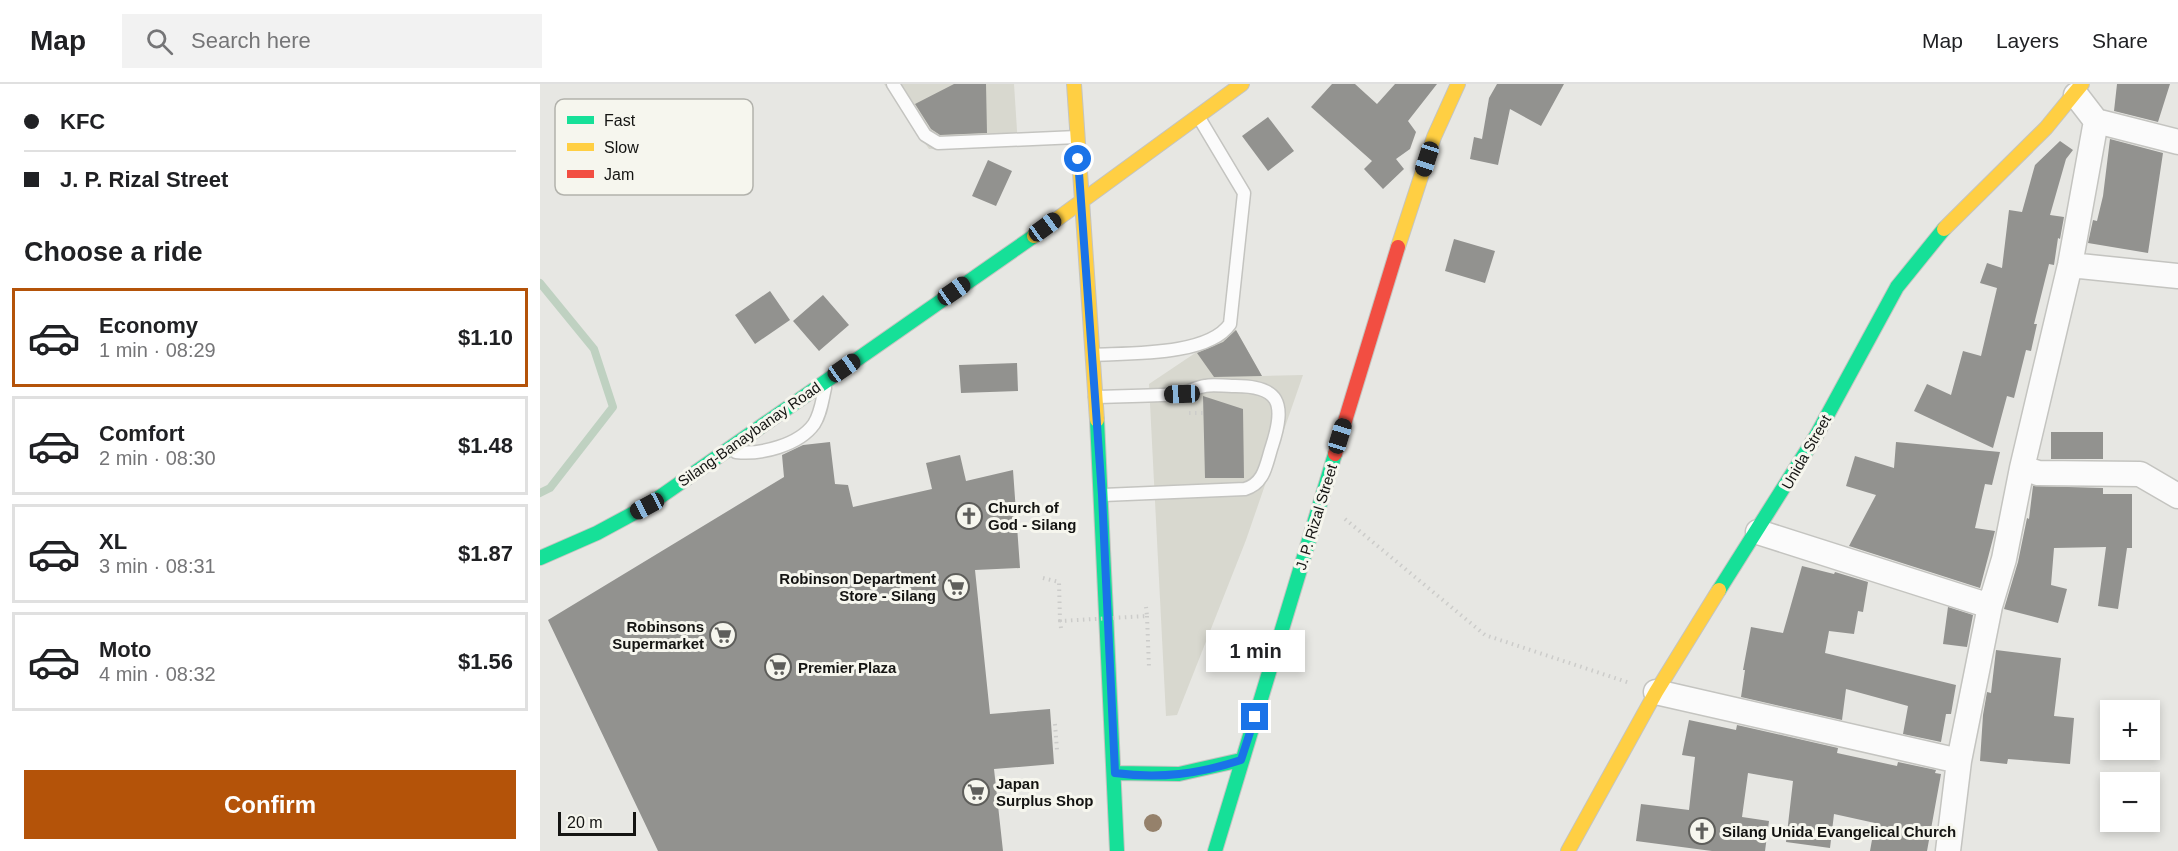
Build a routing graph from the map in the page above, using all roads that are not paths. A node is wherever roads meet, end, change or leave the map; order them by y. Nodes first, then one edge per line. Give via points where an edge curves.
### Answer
1 (893, 84) edge
2 (1074, 84) edge
3 (1242, 84) edge
4 (1458, 84) edge
5 (2079, 89) edge
6 (1198, 116) junction
7 (2096, 120) junction
8 (1077, 137) junction
9 (2178, 142) edge
10 (1080, 202) junction
11 (2070, 265) junction
12 (2178, 276) edge
13 (1091, 355) junction
14 (826, 381) junction
15 (1094, 398) junction
16 (726, 451) junction
17 (2022, 468) junction
18 (1102, 495) junction
19 (2178, 496) edge
20 (1758, 532) junction
21 (540, 558) edge
22 (1990, 606) junction
23 (1656, 692) junction
24 (1241, 760) junction
25 (1959, 761) junction
26 (1115, 773) junction
27 (1117, 851) edge
28 (1215, 851) edge
29 (1568, 851) edge
30 (1948, 851) edge

1 - 8 lane via 925,135 938,143
2 - 8 main road
3 - 6 main road, Silang-Banaybanay Road
4 - 24 main road, J. P. Rizal Street via 1434,137 1392,264
5 - 7 street
5 - 20 main road, Unida Street via 2046,128 1952,219 1897,287 1816,436
6 - 10 main road, Silang-Banaybanay Road
6 - 13 lane via 1244,193 1230,324 1209,341 1179,348
7 - 9 street
7 - 11 street
8 - 10 main road
10 - 13 main road
10 - 14 main road, Silang-Banaybanay Road
11 - 12 street
11 - 17 street
13 - 15 main road
14 - 16 main road, Silang-Banaybanay Road
14 - 16 lane via 821,411 813,426 802,435 751,454
15 - 18 main road
15 - 18 lane via 1182,394 1204,386 1252,385 1265,389 1280,406 1281,421 1261,479 1254,486
16 - 21 main road, Silang-Banaybanay Road via 647,506
17 - 19 street via 2038,473 2140,474
17 - 22 street via 2004,560
18 - 26 main road
20 - 22 street
20 - 23 main road, Unida Street
22 - 25 street
23 - 25 street
23 - 29 main road, Unida Street
24 - 26 main road via 1209,771 1166,777
24 - 28 main road, J. P. Rizal Street
25 - 30 street
26 - 27 main road

